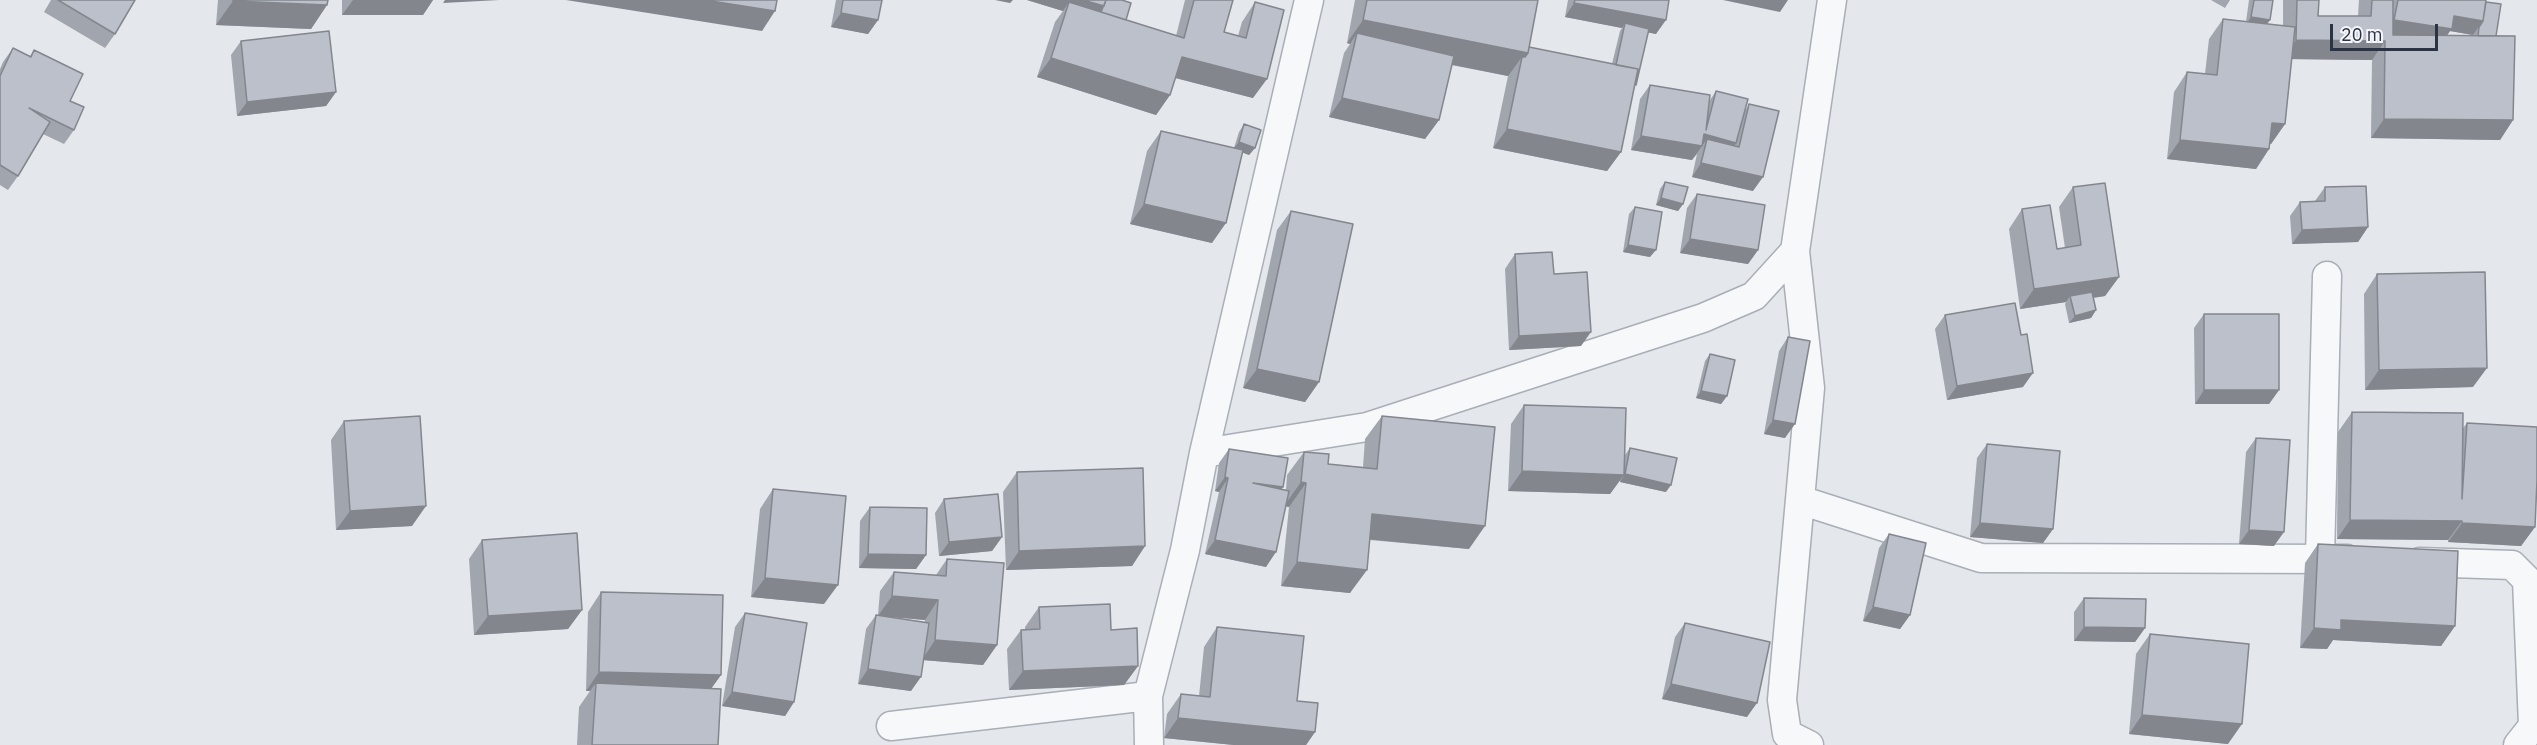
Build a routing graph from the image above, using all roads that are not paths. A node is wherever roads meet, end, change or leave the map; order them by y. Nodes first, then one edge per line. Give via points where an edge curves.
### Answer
1 (1309, 0) edge
2 (1832, 0) edge
3 (1795, 251) junction
4 (2327, 276) dead end
5 (1204, 453) junction
6 (1800, 500) junction
7 (2320, 557) junction
8 (1149, 696) junction
9 (891, 726) dead end
10 (1790, 741) edge
11 (1149, 745) edge
12 (2518, 745) edge

1 - 5 street
2 - 3 street
3 - 5 street via 1755,296 1703,318 1367,427
3 - 6 street via 1810,387
4 - 7 street
5 - 8 street
6 - 7 street via 1981,558
6 - 10 street via 1782,700
7 - 12 street via 2512,565 2527,580 2534,726
8 - 9 street
8 - 11 street

